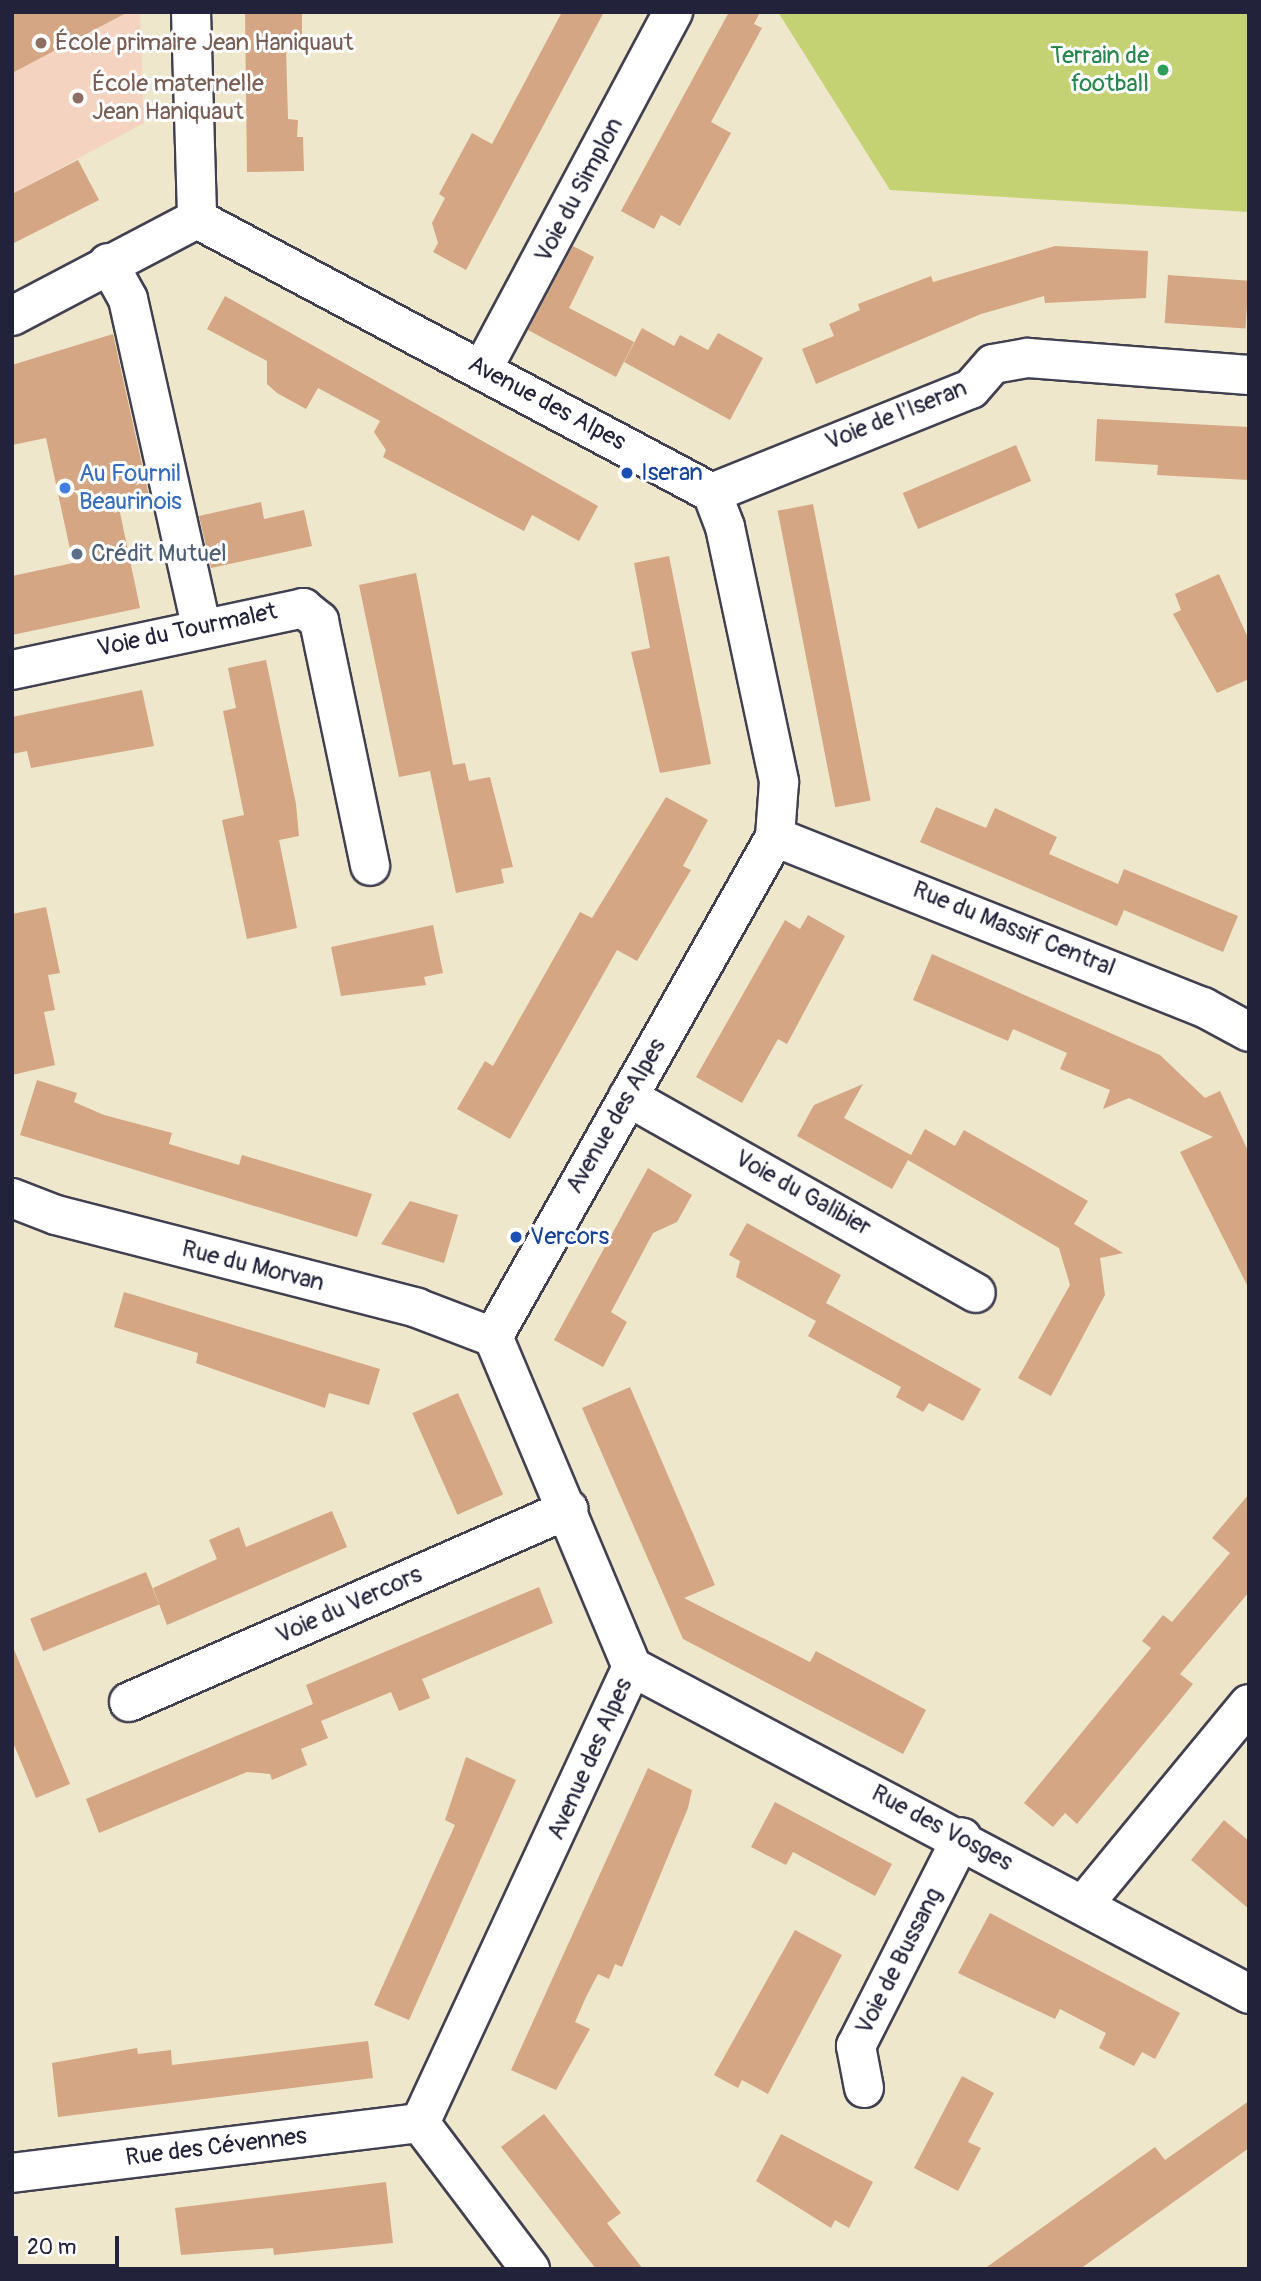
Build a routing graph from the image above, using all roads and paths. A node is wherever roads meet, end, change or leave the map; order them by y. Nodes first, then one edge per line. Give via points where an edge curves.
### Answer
1 (191, 12) edge
2 (673, 12) edge
3 (197, 219) junction
4 (108, 263) junction
5 (12, 316) edge
6 (483, 368) junction
7 (1249, 375) edge
8 (712, 493) junction
9 (201, 626) junction
10 (12, 670) edge
11 (775, 837) junction
12 (370, 866) dead end
13 (1249, 1031) edge
14 (628, 1097) junction
15 (12, 1198) edge
16 (976, 1293) dead end
17 (493, 1337) junction
18 (569, 1509) junction
19 (632, 1667) junction
20 (128, 1702) dead end
21 (1249, 1704) edge
22 (962, 1837) junction
23 (1084, 1904) junction
24 (1249, 1994) edge
25 (864, 2088) dead end
26 (420, 2123) junction
27 (12, 2173) edge
28 (530, 2269) edge

1 - 3 street
2 - 6 street, Voie du Simplon
3 - 4 street
3 - 6 street, Avenue des Alpes
4 - 5 street
4 - 9 street via 128,299
6 - 8 street, Avenue des Alpes
7 - 8 street, Voie de l'Iseran via 1028,358 993,364 971,389
8 - 11 street, Avenue des Alpes via 779,782
9 - 10 street, Voie du Tourmalet
9 - 12 street, Voie du Tourmalet via 285,608 303,608 319,621
11 - 13 street, Rue du Massif Central via 1178,996
11 - 14 street, Avenue des Alpes
14 - 16 street, Voie du Galibier
14 - 17 street, Avenue des Alpes
15 - 17 street, Rue du Morvan via 56,1215 417,1308
17 - 18 street, Avenue des Alpes
18 - 19 street, Avenue des Alpes
18 - 20 street, Voie du Vercors
19 - 22 street, Rue des Vosges
19 - 26 street, Avenue des Alpes
21 - 23 street
22 - 23 street, Rue des Vosges
22 - 25 street, Voie de Bussang via 856,2046
23 - 24 street, Rue des Vosges
26 - 27 street, Rue des Cévennes
26 - 28 street

